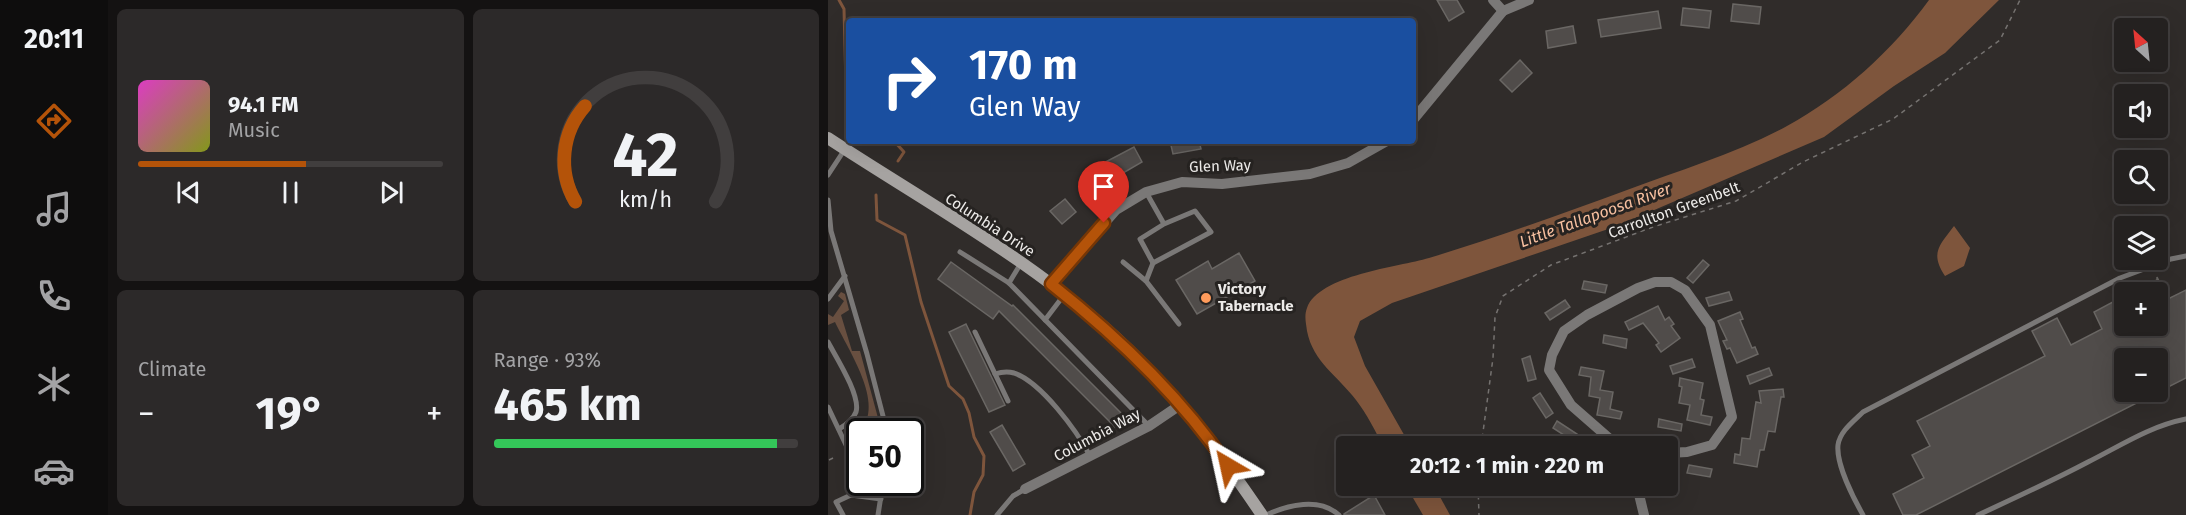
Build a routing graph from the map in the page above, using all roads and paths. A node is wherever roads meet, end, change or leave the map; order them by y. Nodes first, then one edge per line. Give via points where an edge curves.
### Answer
1 (1493, 0) edge
2 (1529, 0) edge
3 (2020, 0) edge
4 (1503, 11) junction
5 (1416, 116) edge
6 (828, 138) edge
7 (1382, 144) edge
8 (844, 149) junction
9 (828, 176) edge
10 (1146, 192) junction
11 (828, 200) edge
12 (829, 215) edge
13 (1164, 224) junction
14 (960, 252) dead end
15 (2186, 256) edge
16 (1124, 262) dead end
17 (1021, 263) junction
18 (1153, 263) junction
19 (845, 276) junction
20 (1146, 281) junction
21 (1009, 283) junction
22 (1051, 284) junction
23 (1065, 295) junction
24 (828, 298) edge
25 (1045, 320) junction
26 (1179, 324) dead end
27 (975, 332) dead end
28 (828, 342) edge
29 (995, 374) junction
30 (1008, 401) dead end
31 (1180, 405) junction
32 (828, 407) edge
33 (883, 418) edge
34 (2186, 419) edge
35 (1149, 426) junction
36 (839, 429) junction
37 (1482, 436) edge
38 (1606, 436) edge
39 (846, 444) edge
40 (1678, 452) edge
41 (1090, 456) junction
42 (835, 457) dead end
43 (829, 460) edge
44 (1025, 489) joint
45 (881, 496) edge
46 (1478, 496) edge
47 (1639, 496) edge
48 (881, 499) junction
49 (843, 515) edge
50 (878, 515) edge
51 (997, 515) edge
52 (1264, 515) edge
53 (1339, 515) edge
54 (1479, 515) edge
55 (1644, 515) edge
56 (1863, 515) edge
57 (1978, 515) edge

1 - 4 street
2 - 4 street
3 - 37 path, Carrollton Greenbelt via 2000,40 1893,119 1803,162 1736,201 1551,265 1503,296 1495,317
4 - 5 street
6 - 8 main road, Columbia Drive
7 - 10 street, Glen Way via 1348,163 1310,174 1221,184 1182,182
8 - 9 lane
8 - 17 main road, Columbia Drive
10 - 13 lane
10 - 22 street, Glen Way via 1116,210
11 - 12 lane
12 - 19 lane
13 - 18 lane via 1140,239
13 - 18 lane via 1195,211 1210,232
14 - 21 lane
15 - 56 lane via 2120,278 1863,412 1845,429 1838,445 1848,487
16 - 20 lane
17 - 21 lane
17 - 22 main road, Columbia Drive
18 - 20 lane
19 - 24 lane
19 - 33 lane
20 - 26 lane
21 - 25 lane
22 - 23 main road, Columbia Drive
23 - 25 lane
23 - 31 main road, Columbia Drive via 1128,349
25 - 35 lane
27 - 29 lane
28 - 36 lane via 857,406 852,419
29 - 30 lane
29 - 41 lane via 1015,373 1044,396 1063,414
31 - 35 street, Columbia Way
31 - 52 main road, Columbia Drive
32 - 36 lane
34 - 57 lane via 2135,437
35 - 41 street, Columbia Way
36 - 39 lane
38 - 40 street via 1571,405 1549,370 1552,355 1564,331 1587,315 1638,288 1671,282 1685,290 1710,325 1732,417 1712,445
41 - 44 street, Columbia Way
42 - 43 path
44 - 51 lane via 1013,496
45 - 48 lane
46 - 54 path
47 - 55 street
48 - 49 lane via 851,495 836,502
48 - 50 lane
52 - 53 lane via 1286,506 1307,504 1333,509

